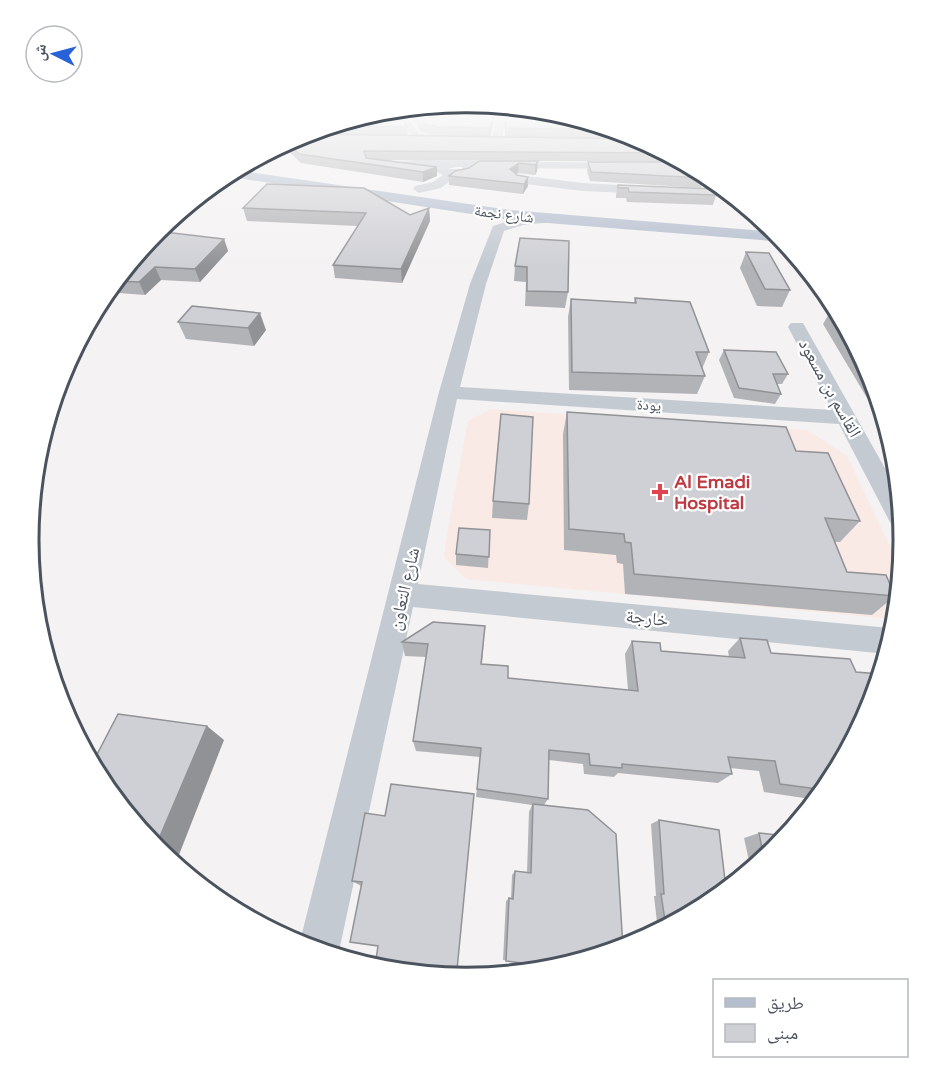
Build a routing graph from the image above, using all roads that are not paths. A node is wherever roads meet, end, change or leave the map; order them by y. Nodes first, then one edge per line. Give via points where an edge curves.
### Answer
1 (417, 166) edge
2 (456, 166) edge
3 (498, 166) edge
4 (578, 166) edge
5 (656, 166) edge
6 (258, 168) edge
7 (455, 170) junction
8 (245, 176) edge
9 (583, 187) junction
10 (419, 189) junction
11 (711, 191) edge
12 (665, 192) junction
13 (455, 194) junction
14 (369, 195) junction
15 (605, 207) dead end
16 (548, 219) junction
17 (490, 220) junction
18 (757, 228) edge
19 (766, 237) edge
20 (797, 327) dead end
21 (450, 392) junction
22 (848, 418) junction
23 (890, 498) edge
24 (404, 594) junction
25 (881, 640) edge
26 (320, 942) edge

1 - 7 street
2 - 7 street
3 - 7 street
4 - 9 street
5 - 12 street
6 - 10 main road
7 - 9 street
7 - 10 street via 437,185
7 - 13 street via 446,189
8 - 14 main road, شارع نجمة
9 - 12 street
10 - 13 main road
11 - 12 street via 713,194
13 - 15 main road
14 - 17 main road, شارع نجمة
14 - 18 main road
16 - 17 main road, شارع نجمة
16 - 17 street
16 - 19 main road, شارع نجمة
17 - 21 street, شارع التعاون
20 - 22 street, القاسم بن مسعود
21 - 22 street, يودة
21 - 24 street, شارع التعاون
22 - 23 street, القاسم بن مسعود
24 - 25 street, خارجة
24 - 26 street, شارع التعاون

